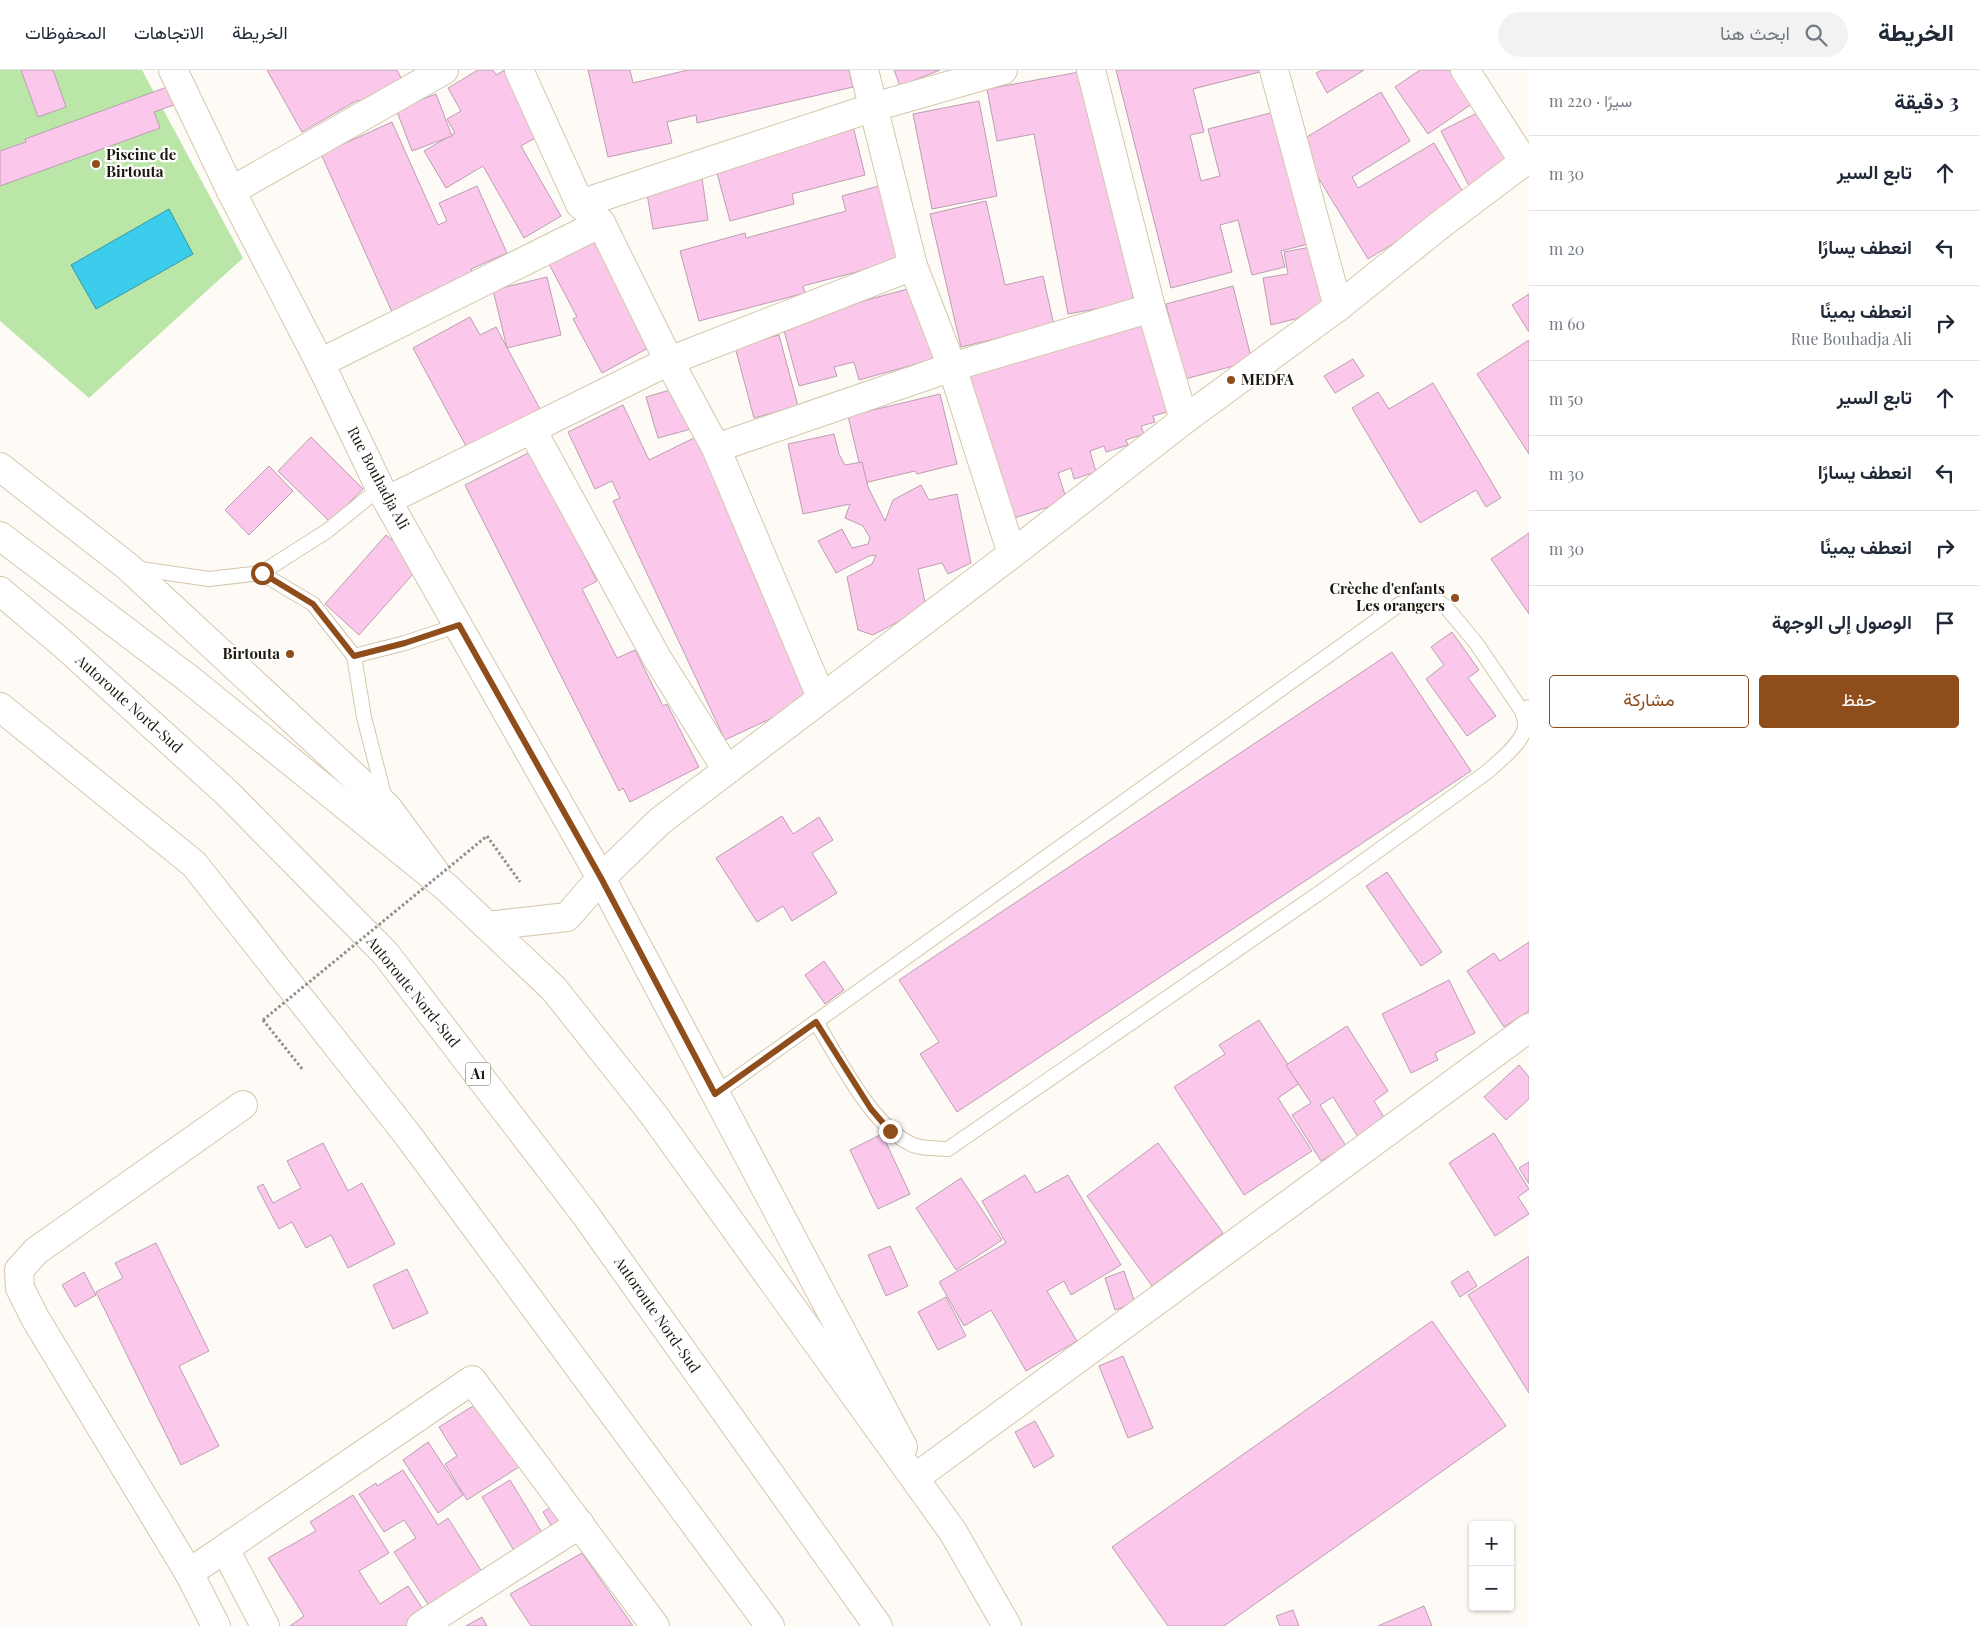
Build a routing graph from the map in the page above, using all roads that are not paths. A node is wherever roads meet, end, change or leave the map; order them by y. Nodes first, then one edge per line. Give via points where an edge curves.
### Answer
1 (172, 70) edge
2 (444, 70) edge
3 (519, 70) edge
4 (864, 70) edge
5 (1004, 70) edge
6 (1091, 70) edge
7 (1274, 70) edge
8 (1465, 70) edge
9 (874, 107) junction
10 (1526, 160) edge
11 (230, 191) junction
12 (580, 204) junction
13 (601, 223) junction
14 (913, 266) junction
15 (1338, 307) junction
16 (1151, 308) junction
17 (670, 361) junction
18 (320, 363) junction
19 (952, 367) junction
20 (1184, 420) junction
21 (532, 430) junction
22 (716, 448) junction
23 (0, 467) edge
24 (384, 494) junction
25 (0, 536) edge
26 (1012, 554) junction
27 (127, 566) junction
28 (262, 573) junction
29 (0, 591) edge
30 (459, 625) junction
31 (354, 656) junction
32 (821, 697) junction
33 (0, 707) edge
34 (1526, 709) edge
35 (727, 770) junction
36 (386, 807) junction
37 (601, 878) junction
38 (446, 888) junction
39 (487, 926) junction
40 (816, 1022) junction
41 (1529, 1028) edge
42 (715, 1094) junction
43 (243, 1105) dead end
44 (919, 1475) junction
45 (580, 1524) junction
46 (953, 1532) junction
47 (225, 1549) junction
48 (189, 1573) junction
49 (216, 1626) edge
50 (266, 1626) edge
51 (421, 1626) edge
52 (656, 1626) edge
53 (770, 1626) edge
54 (878, 1626) edge
55 (1007, 1626) edge

1 - 11 main road, Rue Bouhadja Ali
2 - 11 main road
3 - 12 main road
4 - 9 main road
5 - 9 main road
6 - 16 main road
7 - 15 main road
8 - 10 main road
9 - 12 main road
9 - 14 main road
10 - 15 main road
11 - 18 main road, Rue Bouhadja Ali
12 - 13 main road
13 - 17 main road
13 - 18 main road
14 - 17 main road
14 - 19 main road
15 - 20 main road
16 - 19 main road
16 - 20 main road
17 - 21 main road
17 - 22 main road
18 - 24 main road, Rue Bouhadja Ali
19 - 22 main road
19 - 26 main road
20 - 26 main road
21 - 24 main road
21 - 35 main road via 657,658
22 - 32 main road
23 - 27 main road
24 - 28 lane
24 - 30 main road, Rue Bouhadja Ali
25 - 38 main road via 189,679
26 - 32 main road
27 - 28 lane via 210,579
27 - 36 main road
28 - 31 lane via 313,604
29 - 54 main road, Autoroute Nord-Sud / A1 via 227,793 385,953 585,1214
30 - 31 lane
30 - 37 main road, Rue Bouhadja Ali
31 - 36 lane via 364,717
32 - 35 main road
33 - 53 main road via 194,864 407,1134
34 - 40 lane via 1446,608 1432,598 1400,604
34 - 40 lane via 1521,738 1487,772 1325,889 948,1149 915,1146 890,1131 871,1109
35 - 37 main road via 660,821
36 - 38 main road
37 - 39 main road via 567,917
37 - 42 main road, Rue Bouhadja Ali
38 - 39 main road
39 - 46 main road via 554,989 653,1114
40 - 42 lane
41 - 44 main road
42 - 44 main road, Rue Bouhadja Ali
43 - 48 main road via 36,1251 19,1270 20,1288 34,1318
44 - 46 main road, Rue Bouhadja Ali
45 - 47 main road via 472,1380
45 - 51 main road
45 - 52 main road
46 - 55 main road
47 - 48 main road
47 - 50 main road
48 - 49 main road

